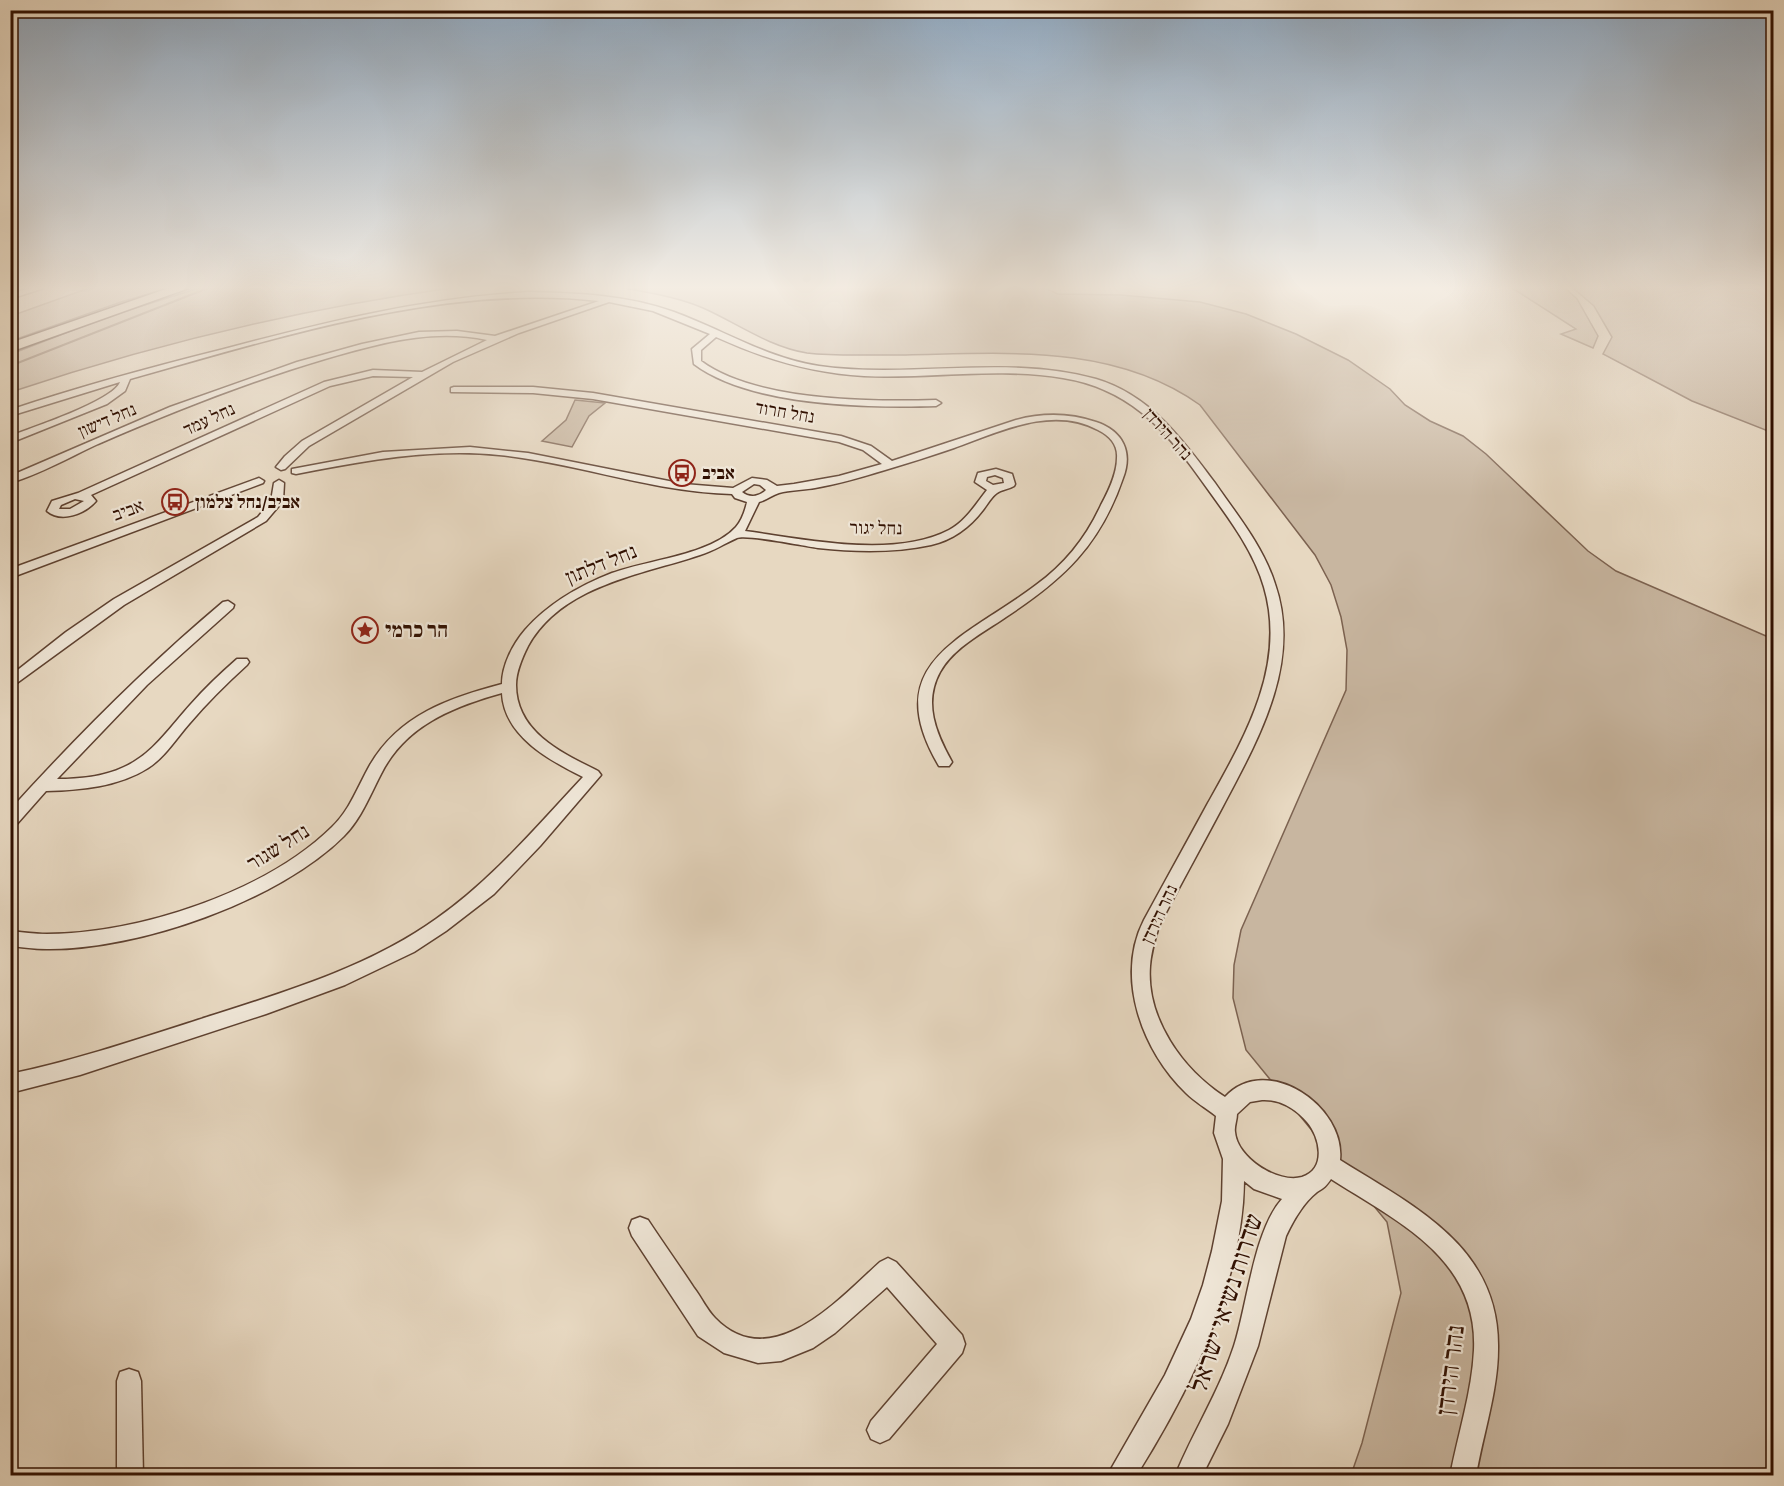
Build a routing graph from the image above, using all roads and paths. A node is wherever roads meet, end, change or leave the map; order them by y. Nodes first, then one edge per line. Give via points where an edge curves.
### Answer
1 (201, 357) edge
2 (322, 357) edge
3 (457, 357) edge
4 (694, 357) edge
5 (775, 357) edge
6 (424, 375) junction
7 (126, 377) junction
8 (454, 390) dead end
9 (936, 403) dead end
10 (10, 413) edge
11 (10, 440) edge
12 (890, 464) junction
13 (272, 469) junction
14 (296, 471) junction
15 (10, 480) edge
16 (259, 481) junction
17 (279, 483) junction
18 (994, 488) dead end
19 (736, 490) junction
20 (772, 490) junction
21 (80, 496) dead end
22 (754, 499) junction
23 (735, 533) junction
24 (10, 574) edge
25 (228, 605) dead end
26 (242, 663) dead end
27 (10, 684) edge
28 (508, 687) junction
29 (944, 762) dead end
30 (42, 785) junction
31 (10, 821) edge
32 (10, 938) edge
33 (10, 1084) edge
34 (1227, 1111) junction
35 (1234, 1156) junction
36 (1328, 1165) junction
37 (1309, 1185) junction
38 (640, 1228) dead end
39 (129, 1381) dead end
40 (880, 1430) dead end
41 (130, 1476) edge
42 (1120, 1476) edge
43 (1188, 1476) edge
44 (1463, 1476) edge

1 - 7 street, נהר הירדן
2 - 15 street, נחל דישון via 209,395
3 - 6 street
4 - 9 street via 706,371 735,382 797,396
5 - 34 street, נהר הירדן via 828,370 882,374 1036,373 1077,378 1113,389 1161,420 1244,533 1274,598 1278,641 1272,683 1247,746 1150,925 1140,979 1149,1016 1171,1060 1192,1085
6 - 13 street via 304,444
6 - 21 street, נחל עמד via 373,373 327,384
7 - 10 street, נהר הירדן
7 - 11 street via 122,389 104,402
8 - 12 street, נחל חרוד via 546,391 627,401 841,439 867,448
12 - 20 street via 821,483
12 - 29 street via 997,428 1057,417 1090,423 1113,435 1124,452 1107,511 1078,555 1034,594 956,646 934,670 924,699 925,718
13 - 14 street
13 - 16 street via 259,476
14 - 17 street via 292,478
14 - 19 street via 400,453 475,450 527,456 698,489
16 - 17 street
16 - 24 street, אביב
17 - 27 street via 277,501 262,519 119,602
18 - 23 street, נחל יגור via 962,526 917,545 866,548
19 - 20 street via 755,481 768,483
19 - 22 street via 741,497
20 - 22 street via 767,496
22 - 23 street, נחל דלתון via 745,524
23 - 28 street, נחל דלתון via 703,550 601,581 570,598 544,617 524,639 512,662
25 - 30 street via 143,680
26 - 30 street via 141,765 103,780
28 - 32 street, נחל שגור via 449,705 406,729 384,753 360,802 339,832 275,879 202,909 109,936 52,944
28 - 33 street, נחל דלתון via 513,712 528,735 555,757 593,775 490,887 451,919 361,970 296,996 87,1064
30 - 31 street
34 - 35 street via 1225,1132
34 - 36 street via 1235,1101 1253,1091 1269,1090 1292,1098 1313,1113 1323,1127 1329,1143
35 - 37 street via 1252,1176 1268,1184 1285,1189
35 - 42 street, שדרות נשיאי ישראל via 1231,1215 1202,1320 1159,1413
36 - 37 street via 1321,1177
36 - 44 street, נהר הירדן via 1436,1237 1456,1255 1479,1293 1485,1312 1486,1348
37 - 43 street, שדרות נשיאי ישראל via 1286,1211 1275,1233 1239,1363 1219,1415
38 - 40 street via 707,1327 719,1338 745,1350 773,1352 801,1343 888,1270 953,1344
39 - 41 street

